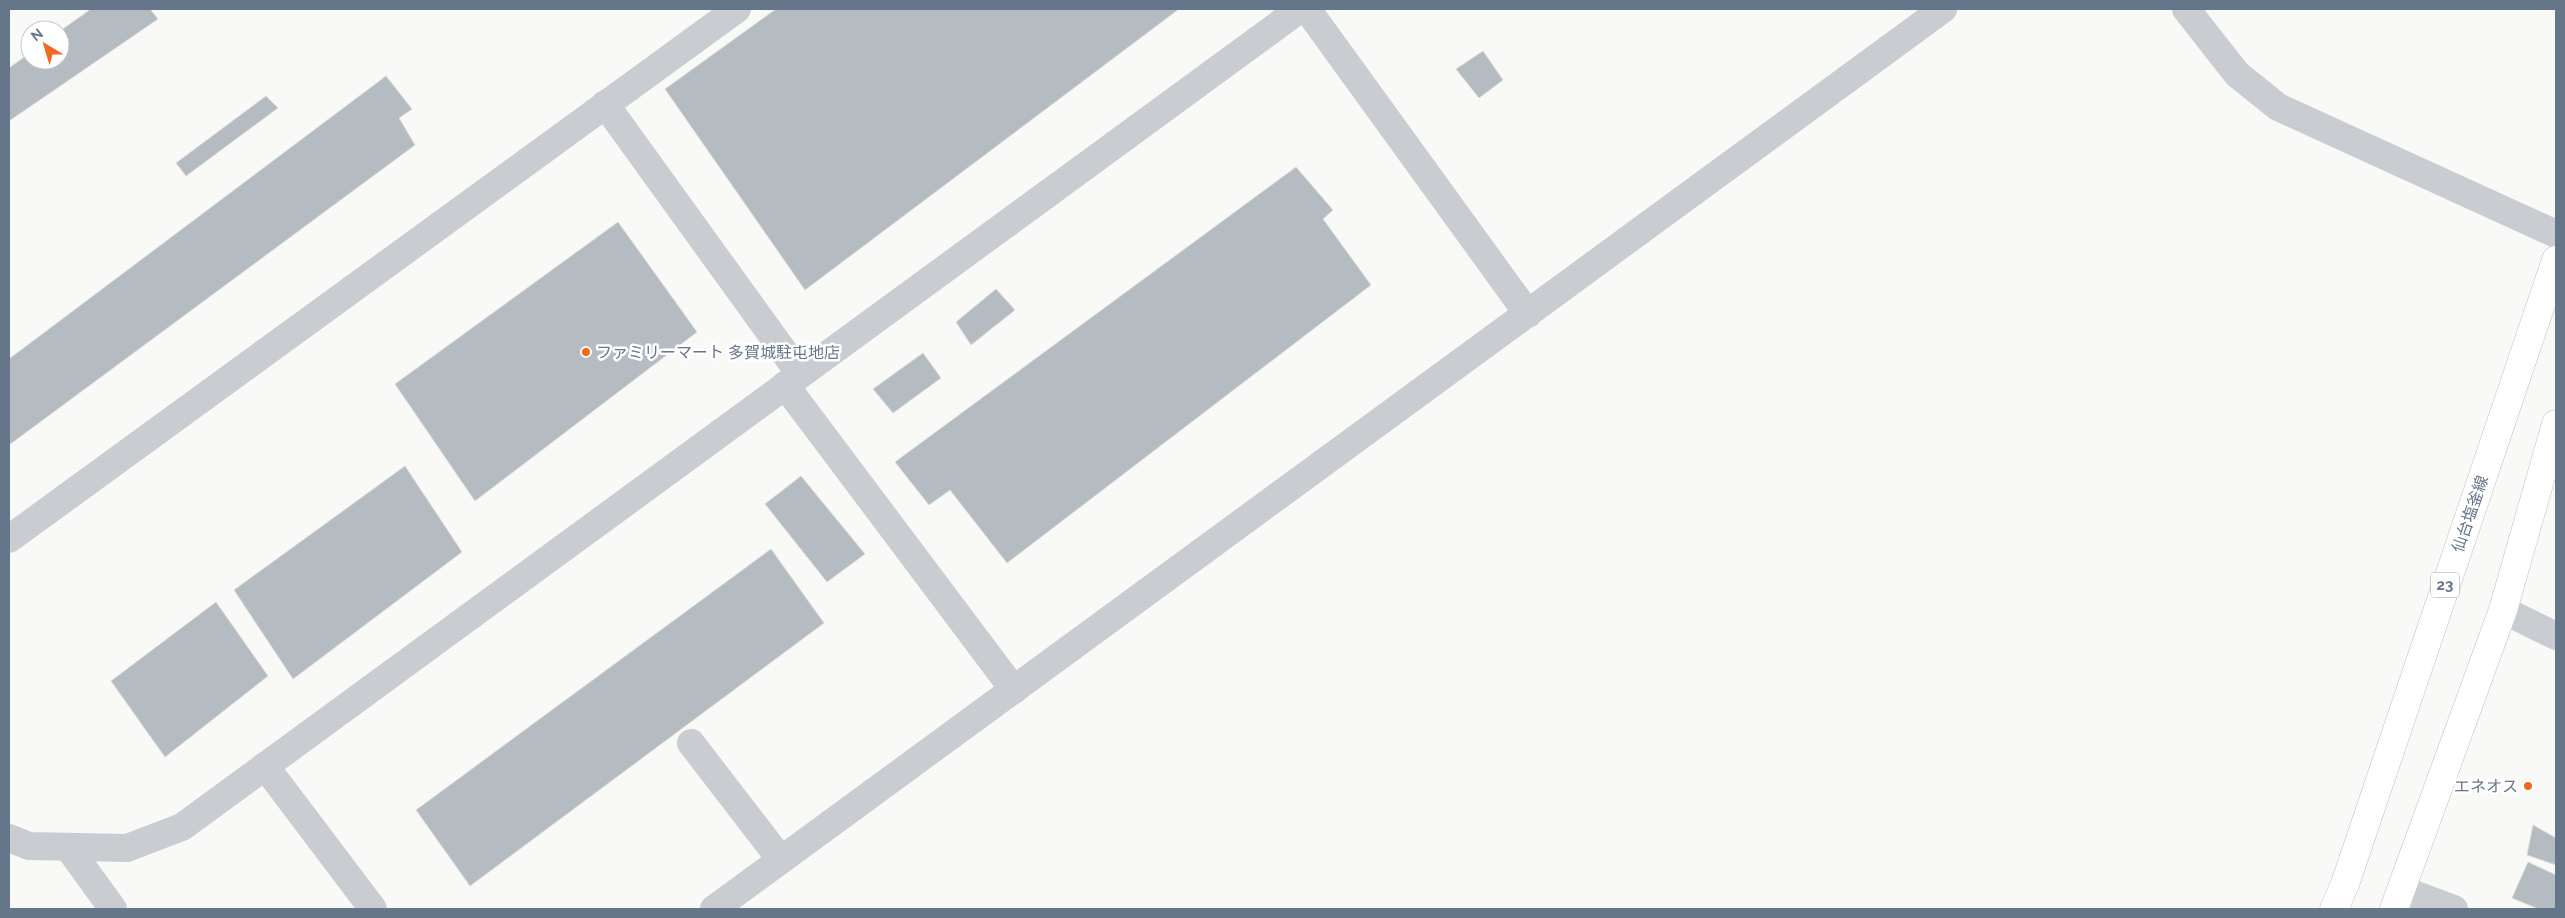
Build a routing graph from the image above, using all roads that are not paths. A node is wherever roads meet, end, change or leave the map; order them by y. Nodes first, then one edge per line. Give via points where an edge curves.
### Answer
1 (737, 9) edge
2 (1300, 9) edge
3 (1307, 9) edge
4 (1943, 9) edge
5 (2186, 9) edge
6 (605, 104) junction
7 (2556, 234) edge
8 (2556, 260) edge
9 (1528, 314) junction
10 (793, 380) junction
11 (2556, 424) edge
12 (9, 539) edge
13 (2503, 610) junction
14 (2556, 636) edge
15 (1014, 690) junction
16 (691, 743) dead end
17 (265, 766) junction
18 (9, 838) edge
19 (68, 847) junction
20 (781, 860) junction
21 (2398, 900) edge
22 (113, 909) edge
23 (373, 909) edge
24 (714, 909) edge
25 (2334, 909) edge
26 (2454, 909) edge

1 - 6 street
2 - 10 street
3 - 9 street
4 - 9 street
5 - 7 street via 2237,74 2278,107
6 - 10 street
6 - 12 street
8 - 25 main road, 仙台塩釜線 / 23 via 2402,720
9 - 15 street
10 - 15 street
10 - 17 street
11 - 13 main road
13 - 14 street
13 - 21 main road
15 - 20 street
16 - 20 street
17 - 19 street via 182,827 127,848
17 - 23 street
18 - 19 street via 29,846
19 - 22 street
20 - 24 street
21 - 26 street

